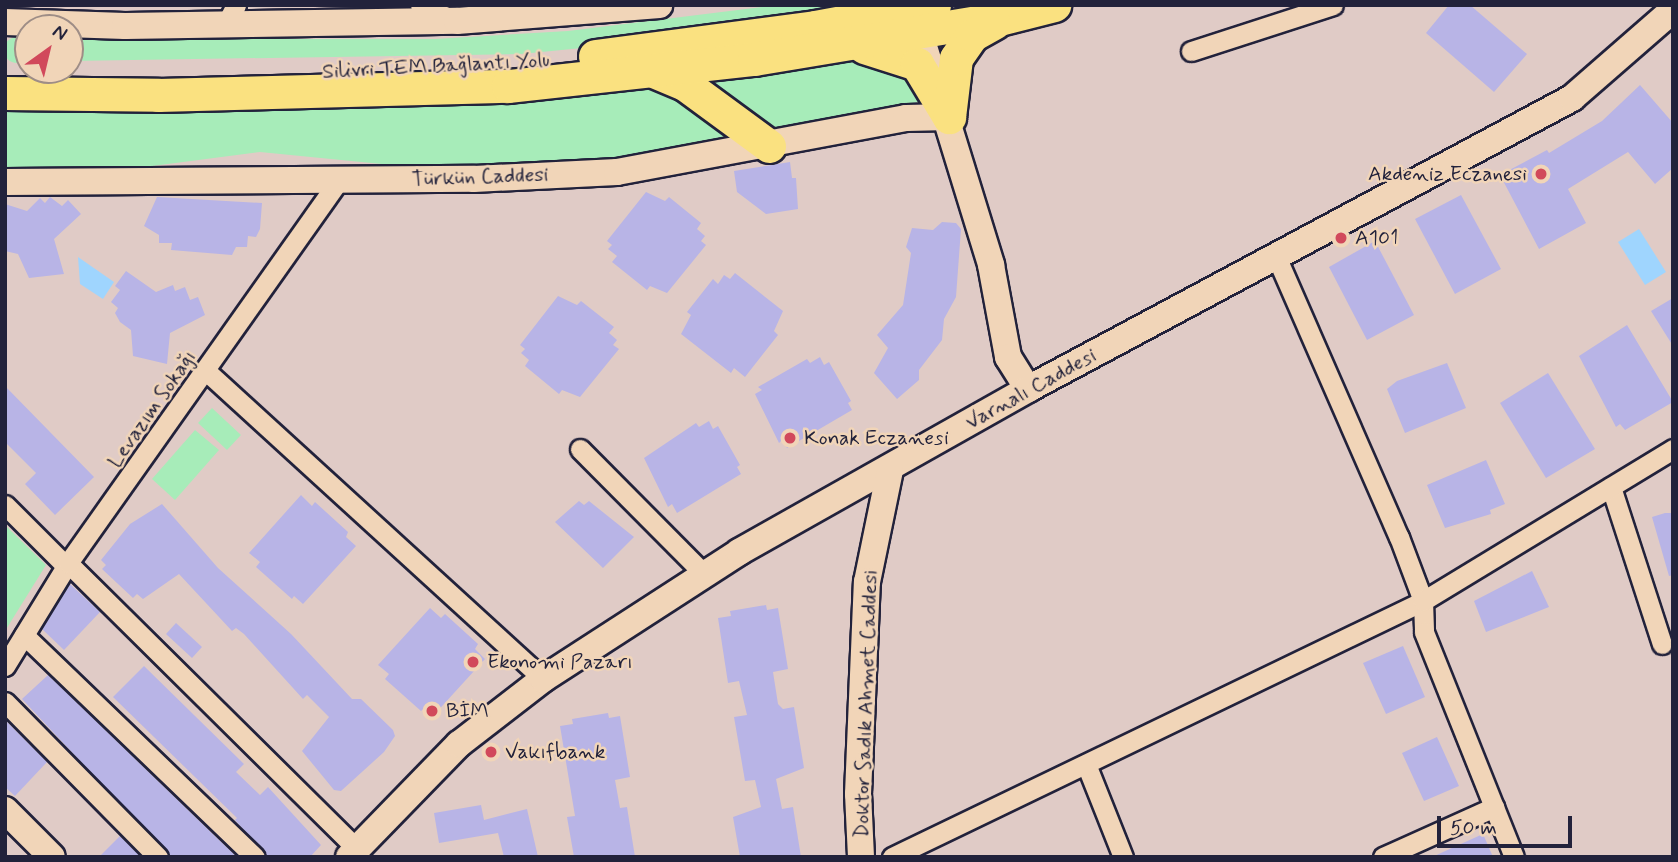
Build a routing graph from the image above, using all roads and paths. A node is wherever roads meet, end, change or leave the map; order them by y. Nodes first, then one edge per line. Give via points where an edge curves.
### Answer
1 (421, 5) edge
2 (659, 5) edge
3 (1054, 5) edge
4 (1334, 5) edge
5 (1673, 10) edge
6 (231, 14) edge
7 (923, 14) edge
8 (1003, 18) junction
9 (84, 22) edge
10 (457, 22) junction
11 (864, 23) edge
12 (1191, 51) dead end
13 (656, 72) junction
14 (5, 73) edge
15 (5, 93) edge
16 (949, 117) junction
17 (769, 146) junction
18 (338, 181) junction
19 (5, 182) edge
20 (1276, 256) junction
21 (206, 371) junction
22 (1028, 389) junction
23 (580, 449) dead end
24 (1673, 449) edge
25 (890, 470) junction
26 (1611, 487) junction
27 (5, 505) edge
28 (67, 564) junction
29 (705, 575) junction
30 (1423, 601) junction
31 (24, 635) junction
32 (1662, 644) dead end
33 (5, 666) edge
34 (543, 679) junction
35 (5, 702) edge
36 (1086, 764) junction
37 (1494, 807) junction
38 (5, 810) edge
39 (353, 853) edge
40 (52, 857) edge
41 (158, 857) edge
42 (255, 857) edge
43 (861, 857) edge
44 (892, 857) edge
45 (1123, 857) edge
46 (1383, 857) edge
47 (1514, 857) edge

1 - 10 street
2 - 10 street
3 - 8 highway
4 - 12 street
5 - 20 street, Varnalı Caddesi via 1572,98
6 - 9 street via 125,26
6 - 10 street
7 - 8 highway
7 - 11 highway
7 - 16 street
8 - 16 highway via 972,35 960,51
11 - 13 highway, Silivri TEM Bağlantı Yolu
11 - 14 highway, Silivri TEM Bağlantı Yolu via 550,61 345,71
11 - 16 highway via 892,53 917,64
13 - 15 highway, Silivri TEM Bağlantı Yolu via 508,86 158,95
13 - 17 highway via 686,85
16 - 17 street, Türkün Caddesi via 906,118
16 - 22 street via 991,265 1008,357
17 - 18 street, Türkün Caddesi via 617,172
18 - 19 street, Türkün Caddesi
18 - 21 street, Levazım Sokağı
20 - 22 street, Varnalı Caddesi
20 - 30 street
21 - 28 street, Levazım Sokağı
21 - 34 street
22 - 25 street, Varnalı Caddesi
23 - 29 street
24 - 26 street
25 - 29 street, Varnalı Caddesi
25 - 43 street, Doktor Sadık Ahmet Caddesi via 867,582 858,794
26 - 30 street
26 - 32 street
27 - 28 street
28 - 31 street, Levazım Sokağı
28 - 39 street
29 - 34 street, Varnalı Caddesi
30 - 36 street
30 - 37 street via 1424,632
31 - 33 street, Levazım Sokağı
31 - 42 street
34 - 39 street, Varnalı Caddesi via 459,744
35 - 41 street
36 - 44 street
36 - 45 street
37 - 46 street
37 - 47 street
38 - 40 street

